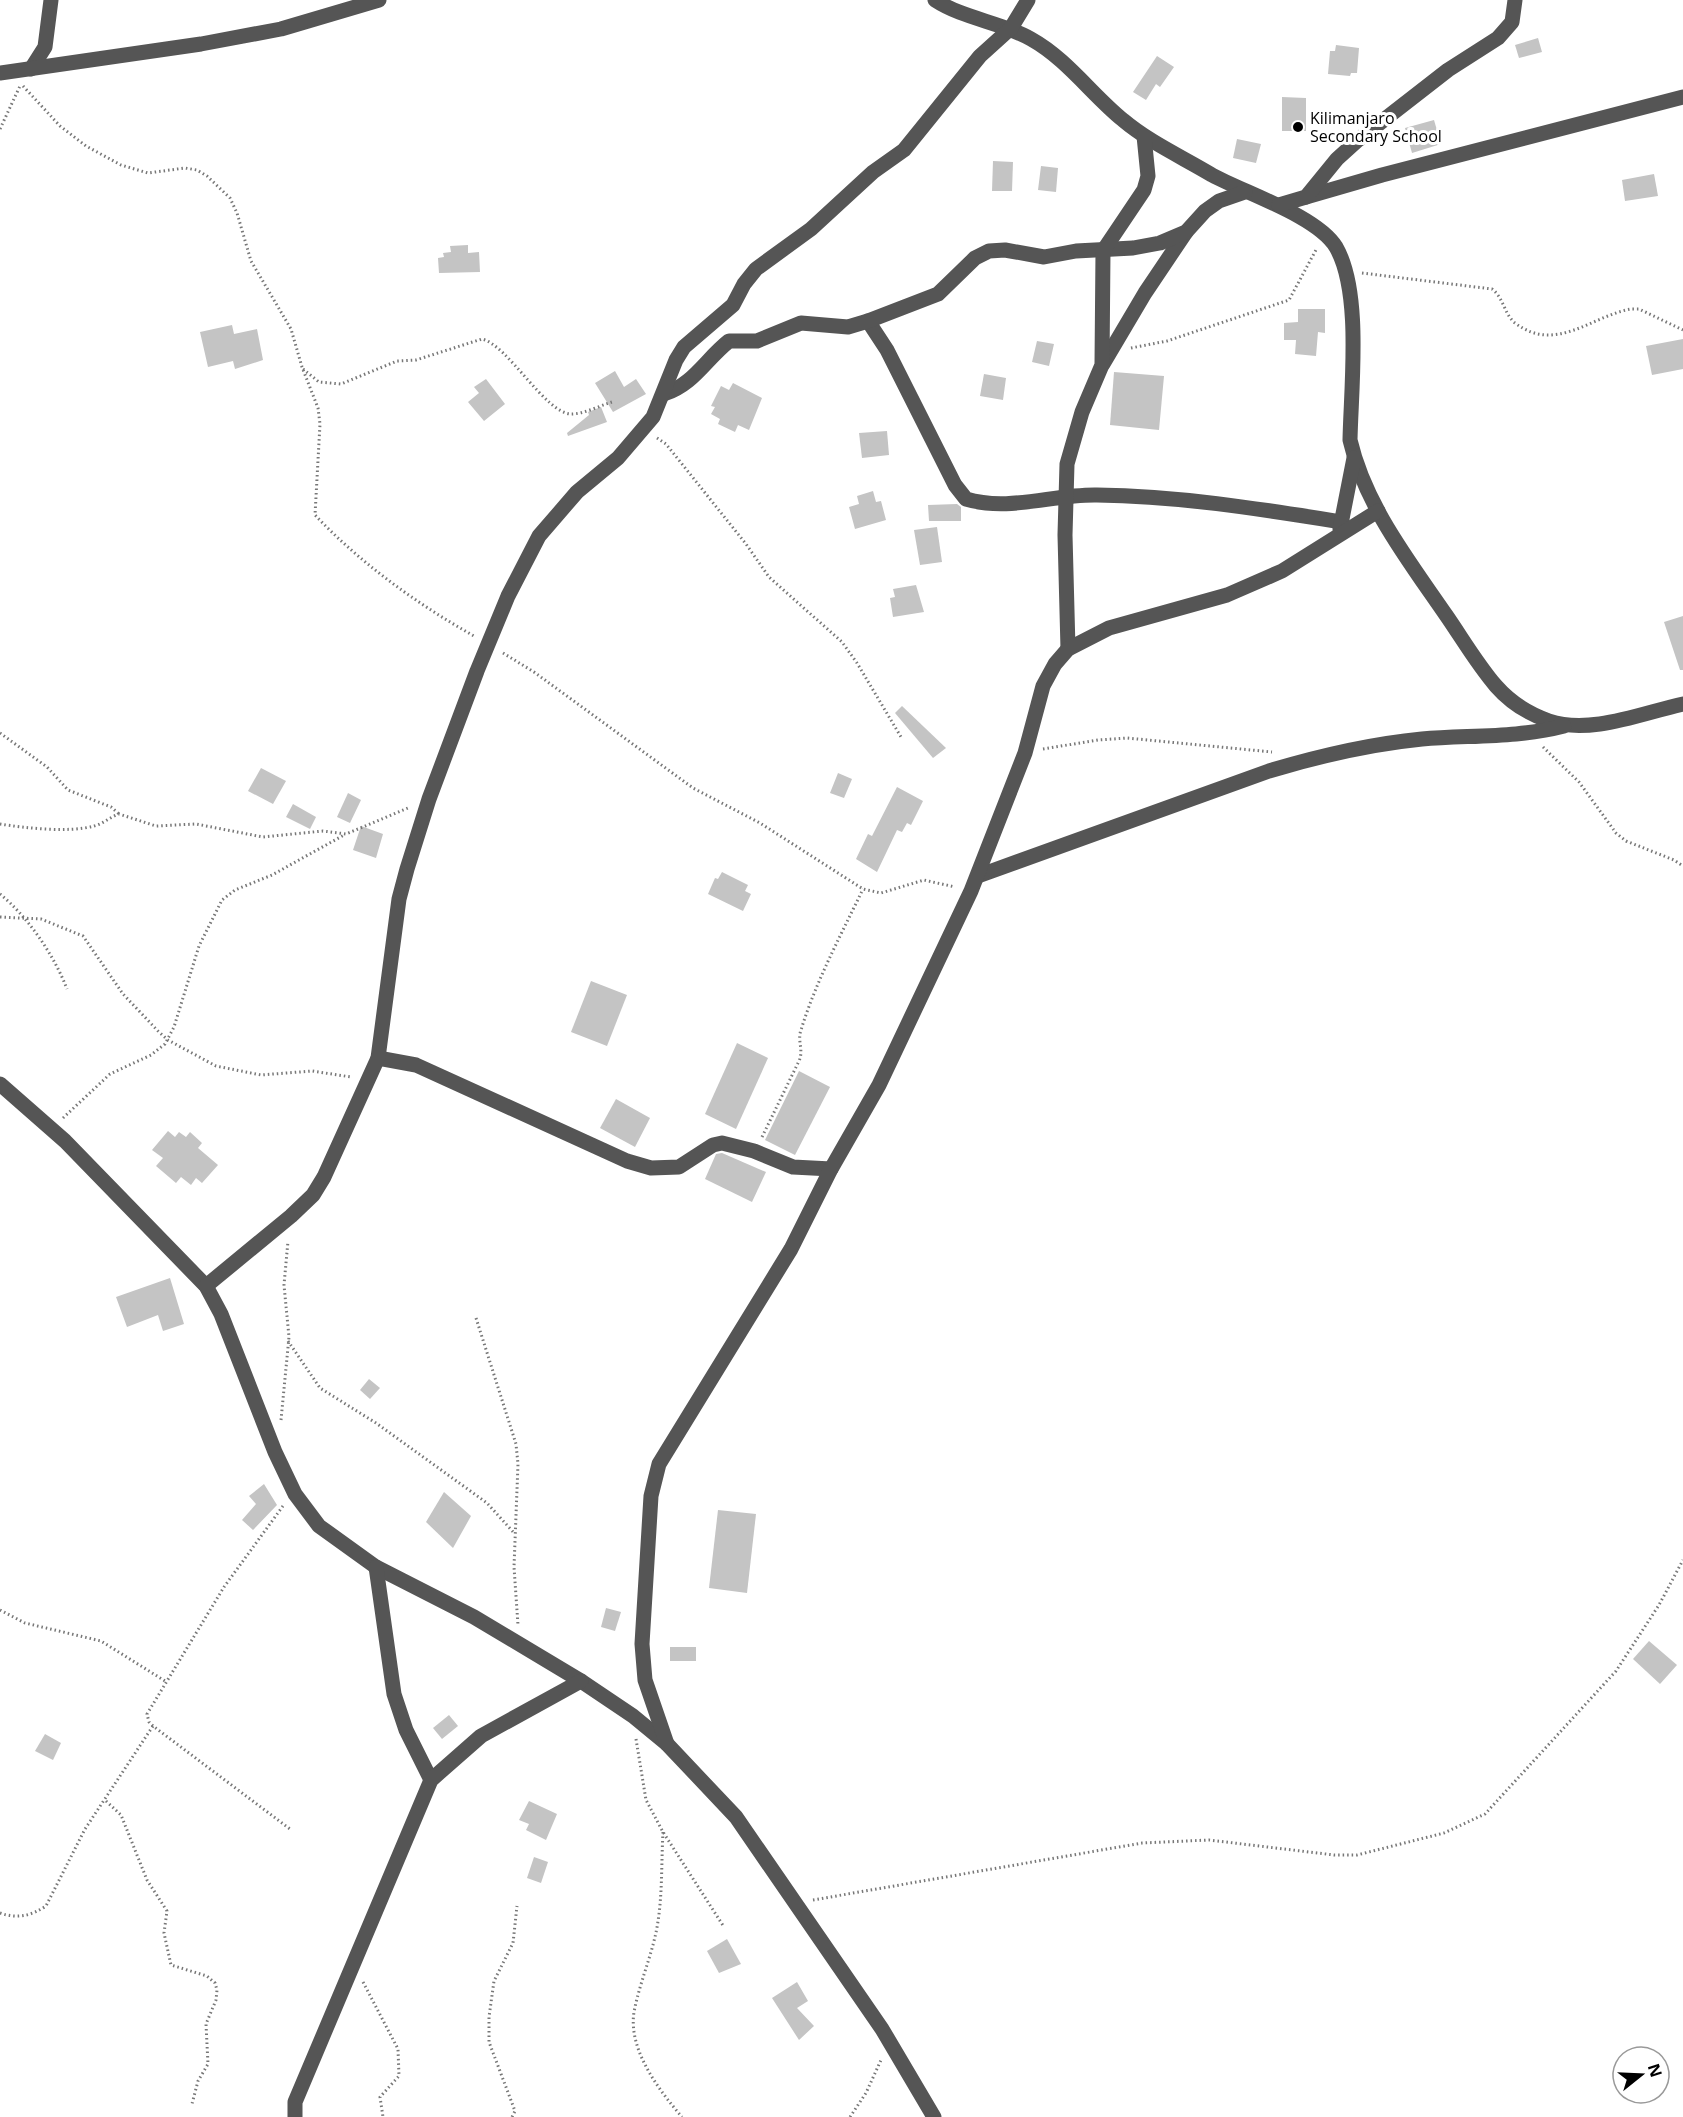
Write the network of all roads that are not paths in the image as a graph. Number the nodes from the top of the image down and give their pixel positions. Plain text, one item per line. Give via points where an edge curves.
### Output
1 (51, 0) edge
2 (379, 0) edge
3 (935, 0) edge
4 (1028, 0) edge
5 (1515, 0) edge
6 (1011, 28) junction
7 (31, 69) junction
8 (11, 76) edge
9 (1683, 97) edge
10 (1144, 136) junction
11 (1245, 192) junction
12 (1306, 197) junction
13 (1280, 205) junction
14 (1186, 232) junction
15 (1103, 251) junction
16 (868, 321) junction
17 (1102, 365) junction
18 (664, 394) junction
19 (1354, 458) junction
20 (1066, 496) junction
21 (1378, 511) junction
22 (1342, 522) junction
23 (1339, 537) junction
24 (1068, 649) junction
25 (1683, 704) edge
26 (1566, 725) junction
27 (978, 876) junction
28 (378, 1058) junction
29 (0, 1084) edge
30 (831, 1169) junction
31 (206, 1286) junction
32 (376, 1567) junction
33 (581, 1682) junction
34 (667, 1744) junction
35 (431, 1780) junction
36 (295, 2117) edge
37 (933, 2117) edge

1 - 7 street via 45,47
2 - 7 street via 281,29
3 - 6 street via 956,11
4 - 6 street
5 - 12 street via 1507,30 1358,140
6 - 10 street via 1050,52
6 - 18 street via 980,56 904,150 750,275 733,305 684,347
7 - 8 street
9 - 12 street
10 - 11 street
10 - 15 street via 1148,176 1144,190
11 - 13 street
11 - 14 street via 1219,201
12 - 13 street
13 - 19 street via 1324,234 1347,272 1352,297 1350,440
14 - 15 street via 1148,246
14 - 17 street
15 - 16 street via 1044,257 989,251 975,258 938,294
15 - 17 street
16 - 18 street via 848,327 801,323 757,341 729,341 692,380
16 - 20 street via 966,499 1008,505
17 - 20 street via 1072,442
18 - 28 street via 643,430 618,458 576,492 543,530 508,596 429,799 399,899
19 - 21 street
19 - 22 street
20 - 22 street via 1201,500
20 - 24 street
21 - 23 street
21 - 26 street via 1497,687 1530,714
22 - 23 street
23 - 24 street via 1244,588 1115,625
24 - 27 street via 1043,686 1025,753
25 - 26 street via 1601,723
26 - 27 street via 1528,734 1421,740 1316,757
27 - 30 street via 879,1085
28 - 30 street via 416,1065 627,1161 651,1168 679,1167 722,1143 793,1167
28 - 31 street via 313,1195
29 - 31 street via 53,1130
30 - 34 street via 791,1249 659,1464 654,1480 642,1644 645,1680
31 - 32 street via 291,1485 319,1526
32 - 33 street via 474,1617
32 - 35 street via 394,1694 406,1730
33 - 34 street
33 - 35 street via 481,1736
34 - 37 street via 736,1817 890,2042
35 - 36 street via 295,2102

